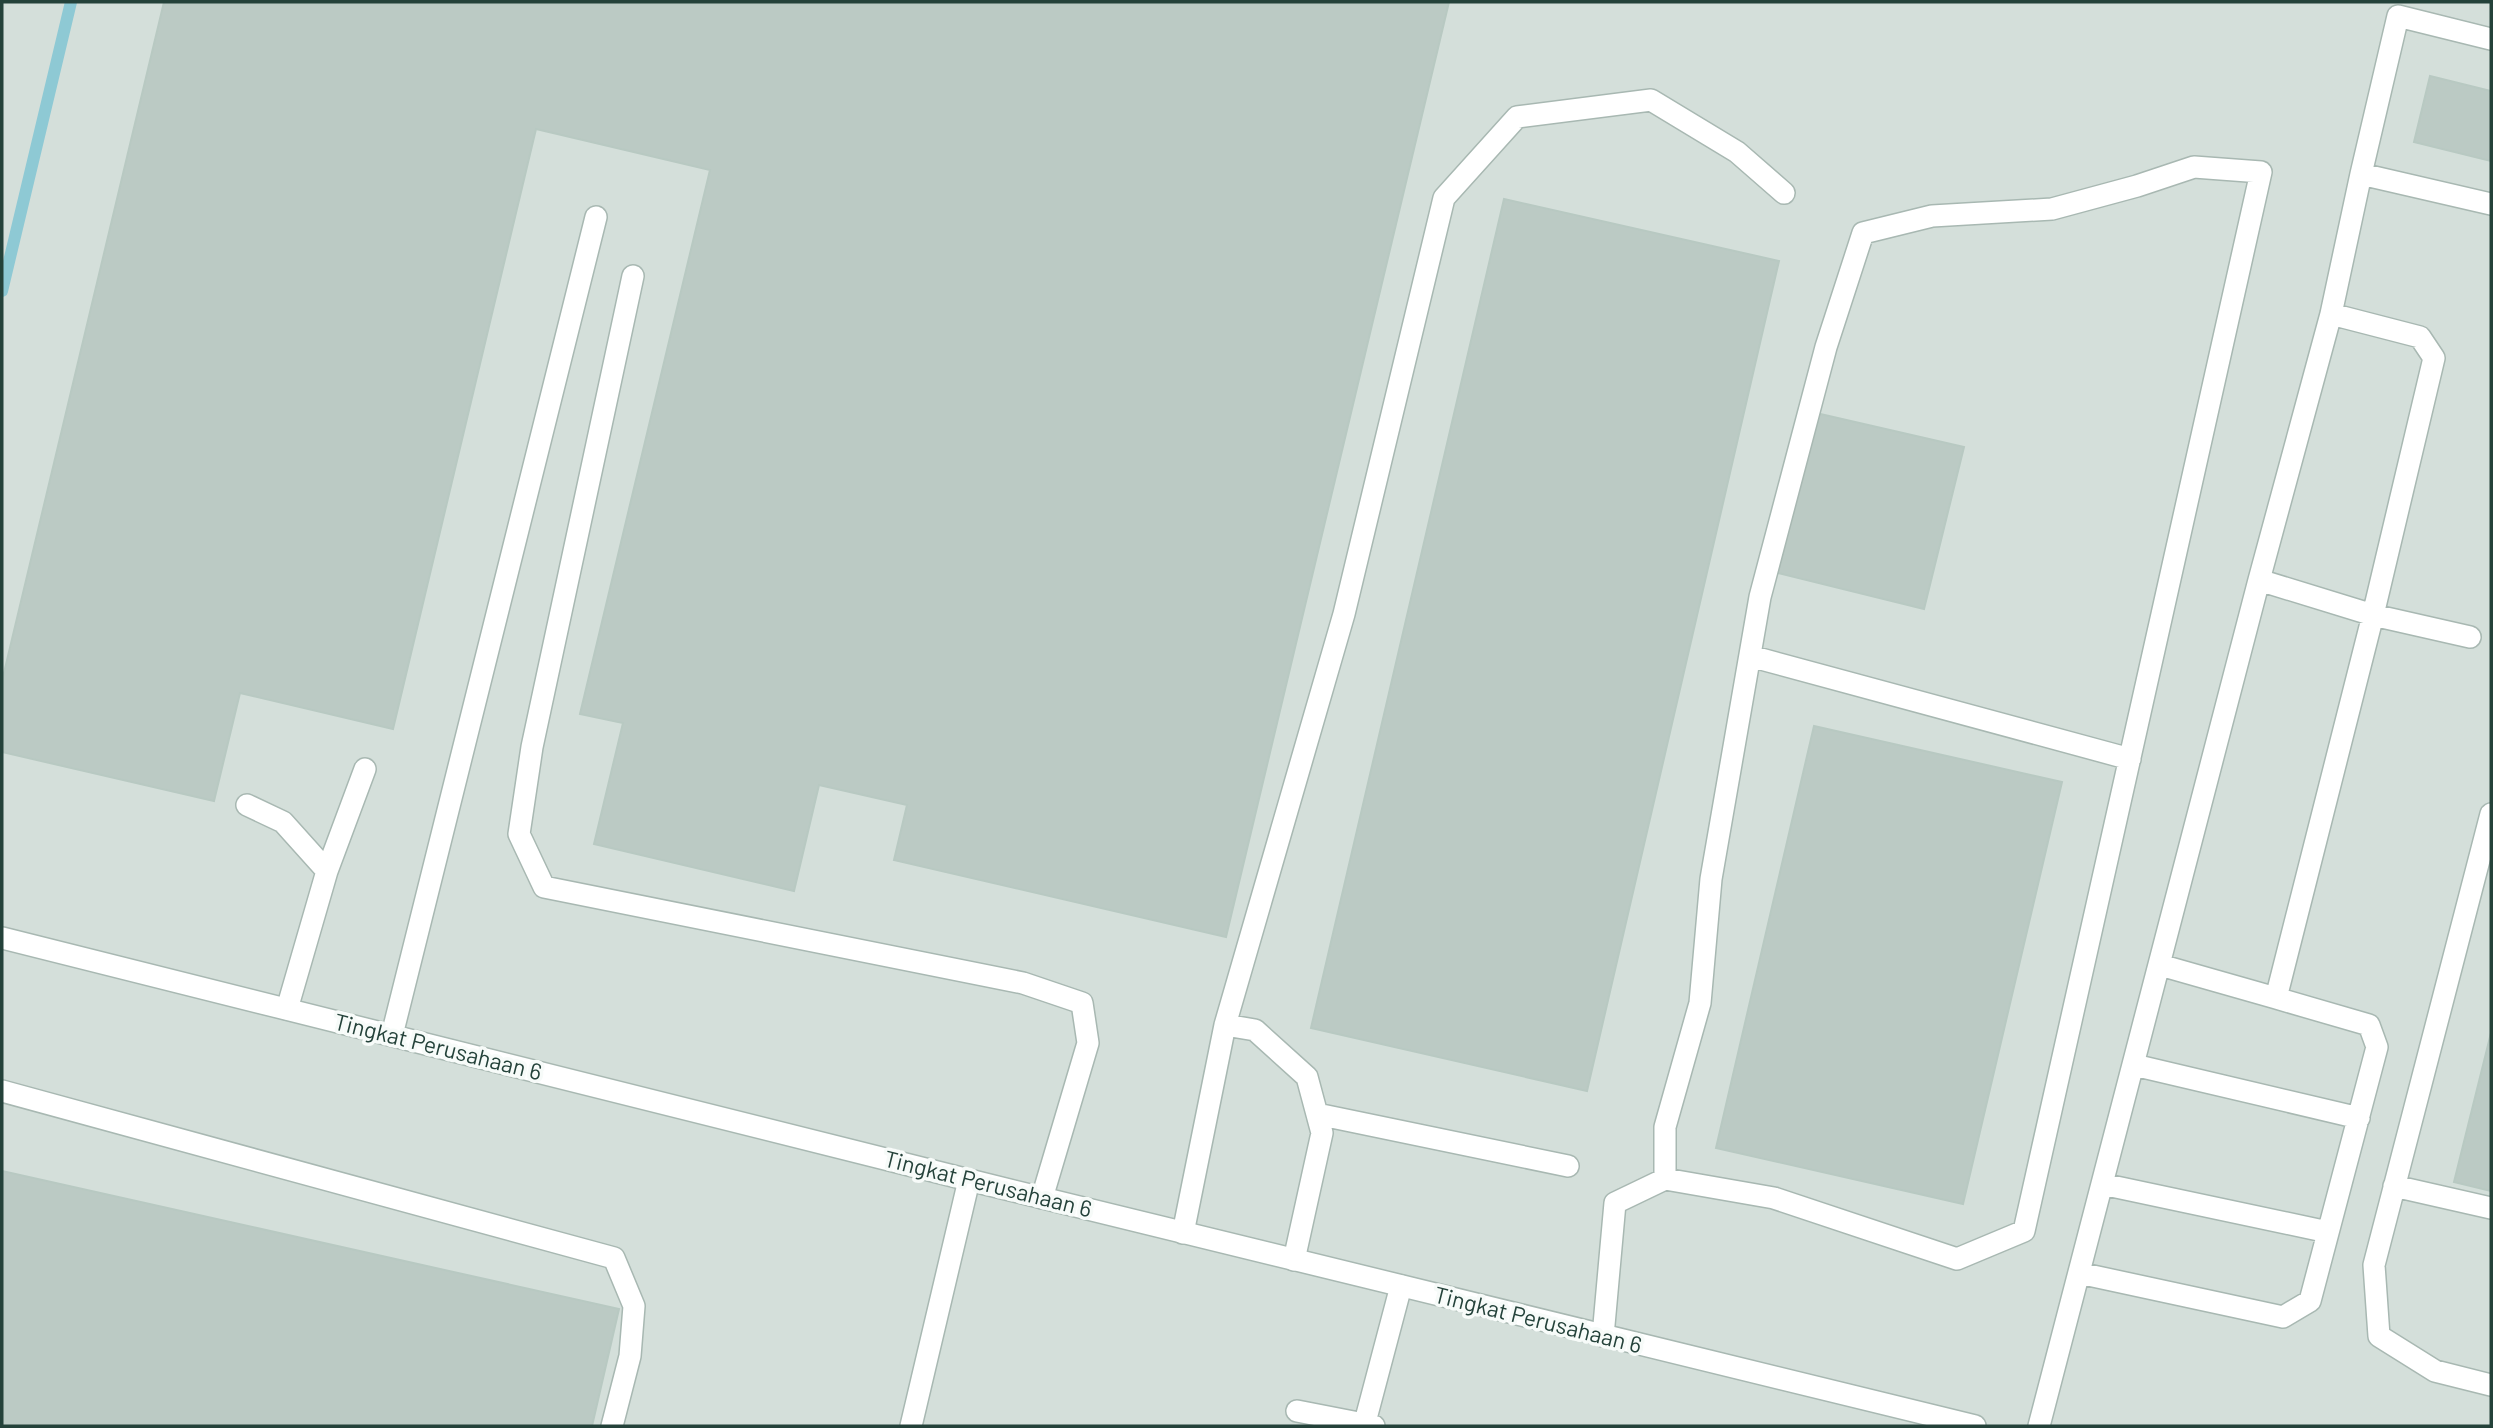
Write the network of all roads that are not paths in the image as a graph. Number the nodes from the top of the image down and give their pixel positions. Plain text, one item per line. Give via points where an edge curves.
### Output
1 (2400, 9) edge
2 (2491, 39) edge
3 (2361, 174) junction
4 (1784, 193) dead end
5 (2491, 204) edge
6 (596, 217) dead end
7 (633, 276) dead end
8 (2331, 314) junction
9 (2259, 580) junction
10 (2373, 615) junction
11 (2470, 637) dead end
12 (1750, 656) junction
13 (2130, 760) junction
14 (365, 769) dead end
15 (247, 805) dead end
16 (2491, 814) edge
17 (327, 871) junction
18 (2, 938) edge
19 (2160, 965) junction
20 (2276, 998) junction
21 (287, 1009) junction
22 (1225, 1025) junction
23 (392, 1035) junction
24 (2134, 1065) junction
25 (2, 1091) edge
26 (1317, 1114) junction
27 (2359, 1118) junction
28 (1568, 1166) dead end
29 (1665, 1179) junction
30 (969, 1180) junction
31 (2102, 1184) junction
32 (2394, 1186) junction
33 (1042, 1198) junction
34 (2491, 1208) edge
35 (2328, 1231) junction
36 (1183, 1233) junction
37 (1294, 1260) junction
38 (2078, 1273) junction
39 (1401, 1286) junction
40 (1603, 1336) junction
41 (2491, 1385) edge
42 (1297, 1411) dead end
43 (1368, 1425) edge
44 (612, 1426) edge
45 (911, 1426) edge
46 (1975, 1426) edge
47 (2039, 1426) edge

1 - 2 street
1 - 3 street
3 - 5 street
3 - 8 street
4 - 22 street via 1737,152 1651,100 1517,117 1444,198 1344,614
6 - 23 street
7 - 33 street via 532,747 519,834 544,887 1023,983 1082,1003 1088,1043
8 - 9 street
8 - 10 street via 2420,337 2434,358
9 - 10 street
9 - 19 street
10 - 11 street
10 - 20 street
12 - 13 street
12 - 13 street via 1760,597 1826,347 1863,233 1932,216 2052,209 2194,167 2262,172
12 - 29 street via 1711,879 1700,1003 1665,1127
13 - 29 street via 2024,1231 1957,1259 1774,1198
14 - 17 street
15 - 17 street via 284,822
16 - 32 street
17 - 21 street
18 - 21 street, Tingkat Perusahaan 6
19 - 20 street
19 - 24 street
20 - 27 street via 2369,1025 2377,1047
21 - 23 street, Tingkat Perusahaan 6
22 - 26 street via 1255,1030 1307,1077
22 - 36 street
23 - 30 street, Tingkat Perusahaan 6
24 - 27 street
24 - 31 street
25 - 44 street via 614,1258 634,1306 630,1356
26 - 28 street
26 - 37 street via 1322,1133
27 - 35 street
29 - 40 street via 1615,1203
30 - 33 street, Tingkat Perusahaan 6
30 - 45 street
31 - 35 street
31 - 38 street
32 - 34 street
32 - 41 street via 2374,1265 2379,1336 2435,1371
33 - 36 street, Tingkat Perusahaan 6
35 - 38 street via 2309,1301 2283,1317
36 - 37 street, Tingkat Perusahaan 6
37 - 39 street, Tingkat Perusahaan 6
38 - 47 street
39 - 40 street, Tingkat Perusahaan 6
39 - 43 street
40 - 46 street, Tingkat Perusahaan 6
42 - 43 street

